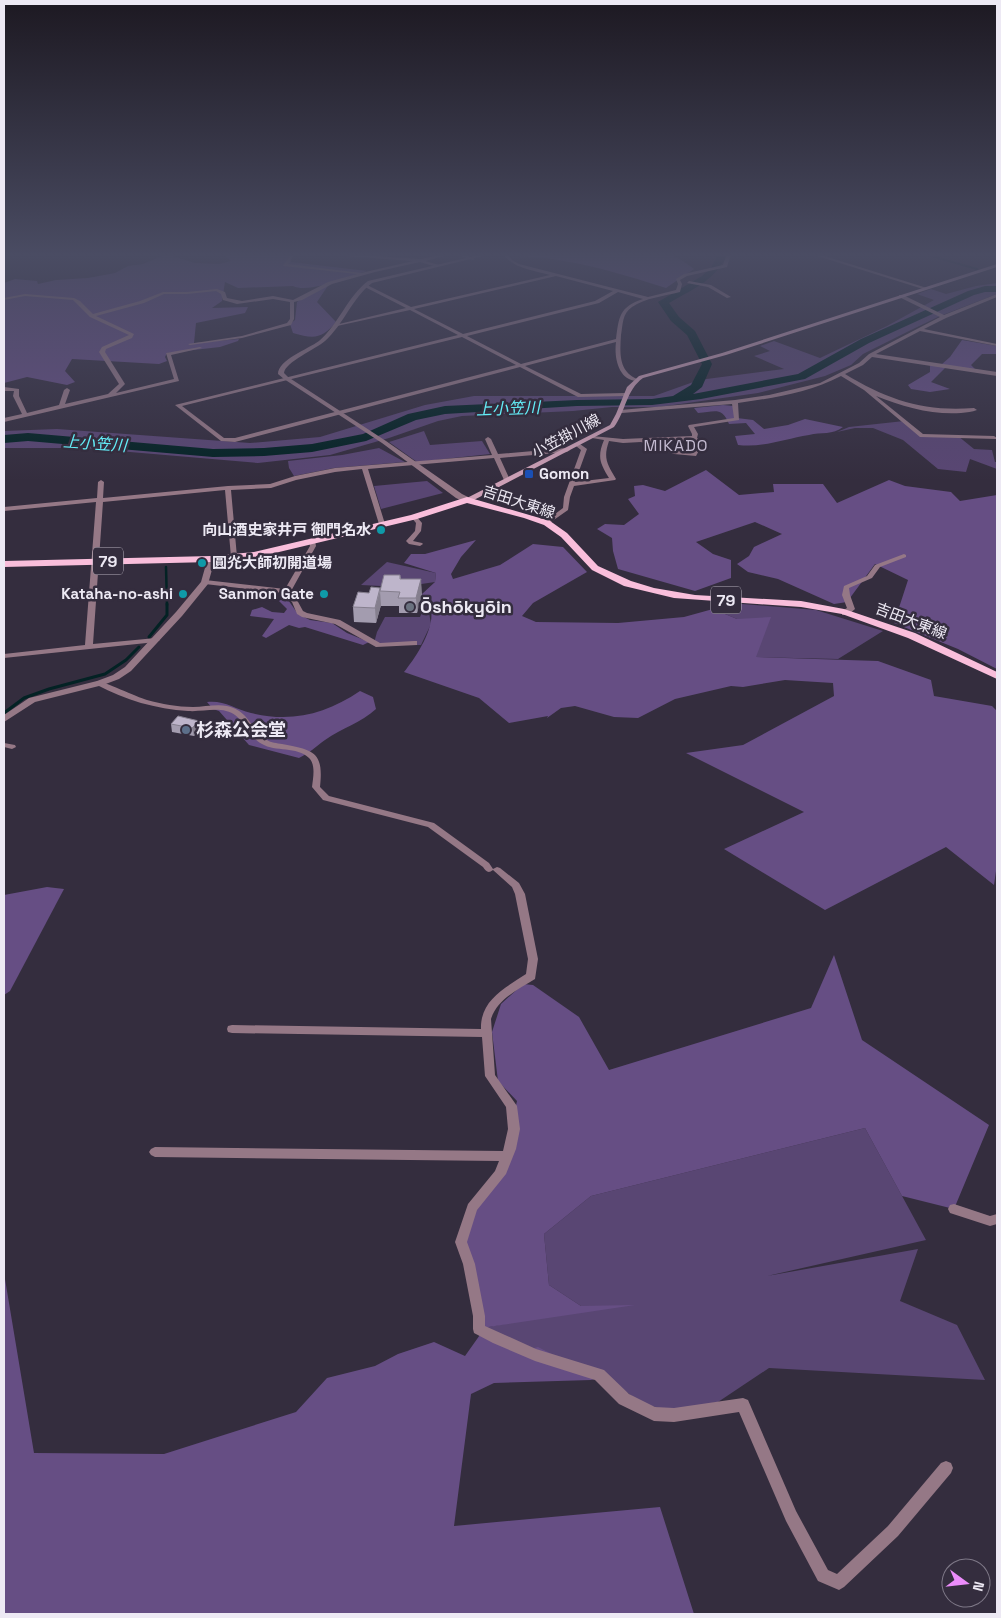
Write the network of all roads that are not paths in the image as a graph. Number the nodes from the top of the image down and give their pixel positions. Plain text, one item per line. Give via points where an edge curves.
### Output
1 (120, 330) edge
2 (269, 330) edge
3 (334, 330) edge
4 (451, 330) edge
5 (484, 330) edge
6 (620, 330) edge
7 (799, 330) edge
8 (921, 330) joint
9 (462, 335) junction
10 (618, 340) junction
11 (188, 344) dead end
12 (997, 345) edge
13 (200, 348) dead end
14 (871, 355) junction
15 (522, 365) junction
16 (842, 374) junction
17 (997, 374) edge
18 (286, 378) junction
19 (635, 380) junction
20 (4, 389) edge
21 (67, 390) dead end
22 (866, 390) junction
23 (110, 395) junction
24 (625, 396) junction
25 (734, 402) junction
26 (60, 407) junction
27 (622, 410) junction
28 (974, 410) dead end
29 (339, 413) junction
30 (25, 415) junction
31 (4, 420) edge
32 (594, 437) junction
33 (945, 437) junction
34 (694, 438) junction
35 (994, 438) dead end
36 (488, 439) dead end
37 (607, 439) junction
38 (640, 440) junction
39 (950, 443) dead end
40 (578, 445) junction
41 (567, 450) junction
42 (495, 455) junction
43 (414, 463) junction
44 (364, 467) junction
45 (507, 480) junction
46 (101, 482) dead end
47 (572, 484) junction
48 (228, 488) junction
49 (99, 500) junction
50 (467, 500) junction
51 (4, 509) edge
52 (414, 517) junction
53 (546, 523) junction
54 (382, 524) junction
55 (312, 542) junction
56 (420, 544) dead end
57 (904, 556) dead end
58 (234, 557) junction
59 (211, 559) junction
60 (96, 562) junction
61 (4, 564) edge
62 (205, 582) junction
63 (287, 591) junction
64 (845, 612) junction
65 (156, 640) junction
66 (414, 643) dead end
67 (90, 647) junction
68 (4, 656) edge
69 (997, 676) edge
70 (100, 683) junction
71 (4, 719) edge
72 (232, 1029) dead end
73 (486, 1033) junction
74 (155, 1152) dead end
75 (507, 1156) junction
76 (954, 1209) dead end
77 (997, 1218) edge
78 (946, 1468) dead end

1 - 23 street via 132,334 102,352 122,384
2 - 11 street via 242,337
3 - 18 street via 285,364 281,370
4 - 9 street
5 - 9 street
6 - 10 street
7 - 19 main road
8 - 12 street
8 - 14 street
9 - 15 street
9 - 18 street
10 - 15 street
10 - 19 street via 618,359 628,378
13 - 23 street via 168,354 177,380
14 - 16 street
14 - 17 street
15 - 24 street via 580,396
15 - 29 street
16 - 22 street
16 - 25 street via 822,384
18 - 29 street
18 - 29 street via 178,405 223,440 236,440
19 - 24 main road, 小笠掛川線
20 - 30 street via 17,390 16,396
21 - 26 street
22 - 28 street via 906,405
22 - 33 street via 922,436
23 - 26 street
24 - 27 main road, 小笠掛川線
25 - 27 street
25 - 34 street via 738,419 691,426
26 - 30 street
27 - 32 main road, 小笠掛川線 via 612,426
29 - 43 street
30 - 31 street
32 - 37 street
32 - 40 main road, 小笠掛川線
33 - 35 street
33 - 39 street
34 - 38 street
34 - 38 street via 700,443 694,454 676,453
36 - 42 street
37 - 38 street
37 - 47 street via 601,455 613,479
40 - 41 main road, 小笠掛川線
40 - 47 street via 584,448
41 - 42 street
41 - 45 main road, 小笠掛川線
42 - 43 street
42 - 45 street
43 - 44 street
43 - 50 street
44 - 48 street via 335,470 271,486
44 - 54 street
45 - 50 main road, 小笠掛川線
46 - 49 street
47 - 53 street via 566,508
48 - 49 street
48 - 58 street
49 - 51 street
49 - 60 street
50 - 52 main road, 吉田大東線 / 79
50 - 53 main road, 吉田大東線 / 79
52 - 54 main road, 吉田大東線 / 79
52 - 56 street via 418,531 409,540
53 - 64 main road, 吉田大東線 / 79 via 590,563 626,583 678,596 803,604
54 - 55 main road, 吉田大東線 / 79
55 - 58 main road, 吉田大東線 / 79
55 - 63 street via 313,546
57 - 64 street via 877,566 870,577 846,587 851,609
58 - 59 main road, 吉田大東線 / 79
59 - 60 main road, 吉田大東線 / 79
59 - 62 street
60 - 61 main road, 吉田大東線 / 79
60 - 67 street
62 - 63 street
62 - 65 street
63 - 66 street via 300,612 337,622 379,645
64 - 69 main road, 吉田大東線 / 79 via 941,648
65 - 67 street
65 - 70 street via 128,669
67 - 68 street
70 - 71 street via 32,700
70 - 73 street via 160,706 235,711 265,743 305,751 312,756 319,769 316,787 326,798 422,822 516,885 533,959 531,976 487,1013
72 - 73 street
73 - 75 street via 491,1079 511,1106 514,1129
74 - 75 street
75 - 78 street via 500,1174 472,1208 461,1242 469,1264 480,1329 535,1355 599,1375 624,1399 654,1414 674,1415 743,1405 791,1516 824,1576 839,1582 893,1532
76 - 77 street via 990,1221

